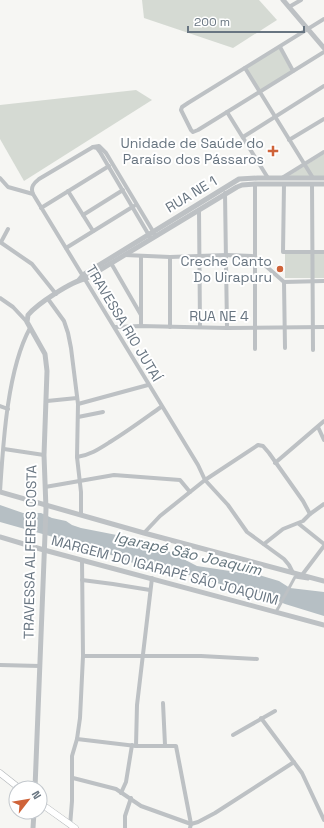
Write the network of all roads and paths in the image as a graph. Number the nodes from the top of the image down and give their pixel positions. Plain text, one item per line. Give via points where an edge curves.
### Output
1 (283, 0) edge
2 (301, 0) edge
3 (289, 7) junction
4 (324, 19) edge
5 (308, 29) junction
6 (280, 47) junction
7 (324, 48) edge
8 (324, 52) edge
9 (245, 68) junction
10 (293, 71) junction
11 (324, 86) edge
12 (260, 92) junction
13 (227, 112) junction
14 (275, 117) junction
15 (324, 119) edge
16 (243, 137) junction
17 (289, 140) junction
18 (93, 147) junction
19 (324, 152) edge
20 (112, 164) junction
21 (304, 164) junction
22 (108, 167) junction
23 (0, 178) edge
24 (259, 178) junction
25 (268, 178) junction
26 (281, 178) junction
27 (312, 178) junction
28 (324, 178) edge
29 (257, 184) junction
30 (284, 184) junction
31 (312, 184) junction
32 (324, 184) edge
33 (123, 188) junction
34 (68, 191) junction
35 (225, 193) junction
36 (33, 194) junction
37 (135, 206) junction
38 (42, 208) junction
39 (199, 210) junction
40 (83, 215) junction
41 (8, 229) dead end
42 (93, 231) junction
43 (152, 235) junction
44 (1, 242) edge
45 (66, 248) junction
46 (313, 252) junction
47 (324, 252) edge
48 (125, 255) junction
49 (227, 255) junction
50 (142, 256) junction
51 (198, 256) junction
52 (170, 257) junction
53 (256, 257) junction
54 (111, 263) junction
55 (82, 278) junction
56 (313, 281) junction
57 (324, 281) edge
58 (284, 282) junction
59 (56, 294) junction
60 (0, 298) edge
61 (48, 299) junction
62 (141, 315) junction
63 (28, 322) junction
64 (141, 326) junction
65 (115, 327) junction
66 (170, 327) junction
67 (200, 327) junction
68 (284, 327) junction
69 (312, 327) junction
70 (324, 327) edge
71 (30, 328) junction
72 (227, 328) junction
73 (256, 328) junction
74 (285, 348) dead end
75 (255, 349) dead end
76 (313, 350) dead end
77 (148, 385) junction
78 (77, 398) junction
79 (47, 402) junction
80 (78, 404) junction
81 (0, 406) edge
82 (161, 407) junction
83 (8, 409) junction
84 (103, 412) dead end
85 (78, 417) junction
86 (324, 421) edge
87 (318, 427) junction
88 (324, 440) edge
89 (4, 448) junction
90 (1, 453) edge
91 (44, 455) junction
92 (77, 458) junction
93 (276, 463) junction
94 (205, 480) junction
95 (80, 482) junction
96 (45, 487) junction
97 (0, 492) edge
98 (190, 492) junction
99 (324, 504) edge
100 (46, 507) junction
101 (81, 514) junction
102 (310, 514) junction
103 (299, 524) junction
104 (144, 533) junction
105 (0, 537) edge
106 (264, 544) junction
107 (324, 545) edge
108 (44, 548) junction
109 (82, 560) junction
110 (293, 573) junction
111 (302, 575) junction
112 (310, 577) junction
113 (152, 578) junction
114 (82, 580) junction
115 (324, 581) edge
116 (150, 590) junction
117 (276, 612) junction
118 (324, 625) edge
119 (83, 656) junction
120 (143, 656) junction
121 (257, 659) dead end
122 (0, 665) edge
123 (40, 666) junction
124 (162, 703) dead end
125 (275, 711) dead end
126 (261, 718) junction
127 (233, 735) dead end
128 (77, 739) junction
129 (164, 745) junction
130 (134, 746) junction
131 (294, 762) junction
132 (0, 773) edge
133 (73, 778) junction
134 (9, 780) edge
135 (35, 780) edge
136 (121, 793) junction
137 (131, 798) junction
138 (48, 809) edge
139 (324, 820) edge
140 (191, 826) edge
141 (72, 827) edge
142 (125, 828) edge

1 - 3 street
2 - 3 street
3 - 5 street
4 - 5 street
5 - 6 street
5 - 7 street
6 - 9 street
6 - 10 street
8 - 10 street
9 - 12 street
9 - 13 street via 181,110 192,131
10 - 12 street
11 - 14 street
12 - 13 street
12 - 14 street
13 - 16 street
14 - 16 street
14 - 17 street
15 - 17 street
16 - 25 street
17 - 21 street
18 - 20 street via 101,147
18 - 22 street via 98,149
18 - 36 street via 39,179 32,186
19 - 21 street
20 - 22 street
20 - 33 street
21 - 26 street
21 - 27 street
22 - 33 street
22 - 34 street
23 - 36 street via 8,187
24 - 25 street, RUA NE 1
24 - 29 street
24 - 43 street, RUA NE 1 via 239,179
25 - 26 street, RUA NE 1
26 - 27 street, RUA NE 1
27 - 28 street, RUA NE 1
29 - 30 street, RUA NE 1
29 - 35 street, RUA NE 1 via 242,185
29 - 53 street
30 - 31 street, RUA NE 1
30 - 46 street via 283,251
31 - 32 street, RUA NE 1
31 - 46 street
33 - 37 street
33 - 40 street
34 - 38 street
34 - 40 street
35 - 39 street, RUA NE 1
35 - 49 street
36 - 38 street, TRAVESSA RIO JUTAÍ
37 - 42 street
37 - 43 street
38 - 45 street, TRAVESSA RIO JUTAÍ
39 - 43 street, RUA NE 1
39 - 51 street
40 - 42 street
41 - 44 street
42 - 45 street
43 - 48 street, RUA NE 1
43 - 55 street, RUA NE 1
44 - 59 street via 32,264
45 - 55 street, TRAVESSA RIO JUTAÍ
46 - 47 street
46 - 56 street
48 - 50 street
48 - 54 street, RUA NE 1
49 - 51 street
49 - 53 street
49 - 72 street
50 - 52 street
50 - 62 street
51 - 52 street
51 - 67 street
52 - 66 street
53 - 58 street
53 - 73 street
54 - 55 street, RUA NE 1
54 - 62 street
55 - 59 street
55 - 65 street, TRAVESSA RIO JUTAÍ
56 - 57 street
56 - 58 street
56 - 69 street
58 - 68 street
59 - 61 street
60 - 63 street
61 - 63 street via 28,315
61 - 78 street via 68,333
62 - 64 street
63 - 71 street, TRAVESSA ALFERES COSTA
64 - 65 street, RUA NE 4
64 - 66 street, RUA NE 4
65 - 77 street, TRAVESSA RIO JUTAÍ
66 - 67 street, RUA NE 4
67 - 72 street, RUA NE 4
68 - 69 street, RUA NE 4
68 - 73 street, RUA NE 4
68 - 74 street
69 - 70 street, RUA NE 4
69 - 76 street
71 - 79 street, TRAVESSA ALFERES COSTA via 46,354
71 - 83 street via 17,364
72 - 73 street, RUA NE 4
73 - 75 street
77 - 80 street
77 - 82 street, TRAVESSA RIO JUTAÍ
78 - 79 street
78 - 80 street
79 - 91 street, TRAVESSA ALFERES COSTA
80 - 85 street
81 - 83 street
82 - 92 street via 96,451
82 - 94 street, TRAVESSA RIO JUTAÍ
83 - 89 street
84 - 85 street
85 - 92 street
86 - 87 street
87 - 88 street
87 - 93 street
89 - 90 street
89 - 91 street
90 - 97 street
91 - 96 street, TRAVESSA ALFERES COSTA
92 - 95 street
93 - 94 street via 263,446 255,446
93 - 102 street
94 - 98 street
94 - 106 street, TRAVESSA RIO JUTAÍ via 228,505 247,532
95 - 96 street
95 - 98 street via 114,475 178,479
95 - 101 street
96 - 100 street, TRAVESSA ALFERES COSTA
97 - 100 street
98 - 104 street via 160,516
99 - 102 street
100 - 101 street
100 - 108 street, TRAVESSA ALFERES COSTA
101 - 104 street
102 - 103 street
103 - 106 street via 283,529
103 - 107 street
104 - 110 street
105 - 108 street, MARGEM DO IGARAPÉ SÃO JOAQUIM
106 - 110 street, TRAVESSA RIO JUTAÍ via 287,562
107 - 111 street
108 - 109 street, MARGEM DO IGARAPÉ SÃO JOAQUIM
108 - 123 street, TRAVESSA ALFERES COSTA
109 - 113 street, MARGEM DO IGARAPÉ SÃO JOAQUIM
109 - 114 street
110 - 111 street
111 - 112 street
112 - 115 street
112 - 117 street via 295,577
113 - 116 street
113 - 117 street, MARGEM DO IGARAPÉ SÃO JOAQUIM
114 - 116 street
114 - 119 street
116 - 120 street
117 - 118 street, MARGEM DO IGARAPÉ SÃO JOAQUIM
119 - 120 street
119 - 128 street
120 - 121 street
120 - 130 street
122 - 123 street
123 - 135 street, TRAVESSA ALFERES COSTA
124 - 129 street
125 - 126 street
126 - 127 street
126 - 131 street
128 - 130 street
128 - 133 street via 72,756
129 - 130 street
129 - 140 street via 176,746
130 - 136 street
131 - 139 street
131 - 140 street via 216,813
132 - 134 main road
133 - 136 street via 116,789
133 - 141 street
136 - 137 street
137 - 140 street via 141,806
137 - 142 street via 125,816
138 - 141 main road

